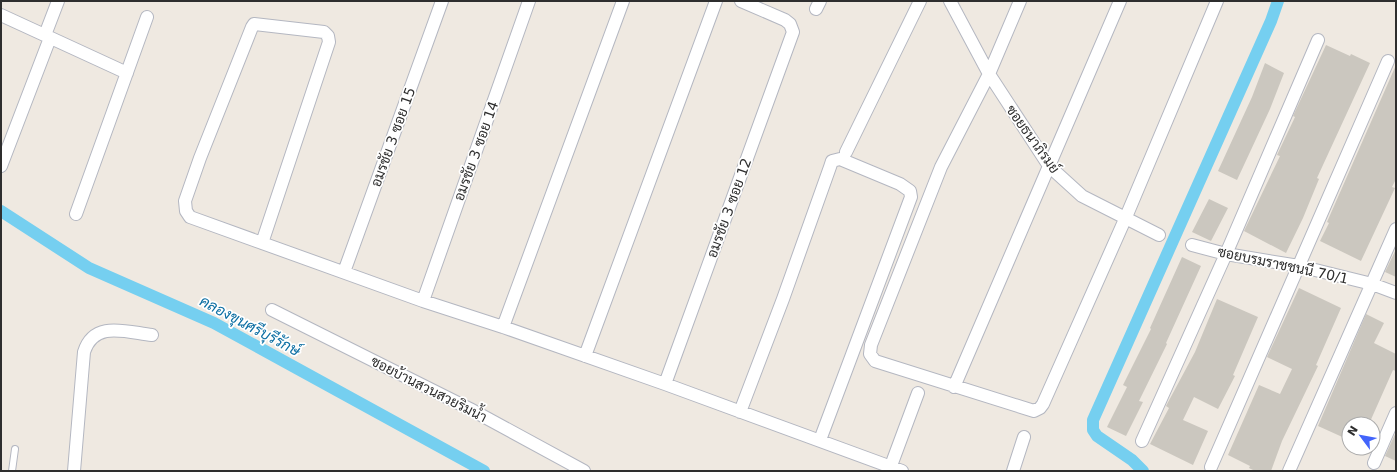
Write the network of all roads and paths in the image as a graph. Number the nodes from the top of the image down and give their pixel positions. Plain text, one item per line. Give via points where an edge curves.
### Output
1 (58, 1) edge
2 (442, 1) edge
3 (529, 1) edge
4 (623, 1) edge
5 (716, 1) edge
6 (741, 1) edge
7 (920, 1) edge
8 (950, 1) edge
9 (1020, 1) edge
10 (1120, 1) edge
11 (1217, 1) edge
12 (1, 15) edge
13 (147, 17) dead end
14 (47, 36) junction
15 (1318, 40) dead end
16 (1388, 61) dead end
17 (127, 73) junction
18 (988, 74) junction
19 (846, 152) dead end
20 (1, 166) edge
21 (1049, 166) junction
22 (76, 214) dead end
23 (1126, 217) junction
24 (1396, 229) edge
25 (1159, 236) dead end
26 (262, 243) junction
27 (1192, 245) dead end
28 (1226, 254) junction
29 (1299, 266) junction
30 (344, 272) junction
31 (1372, 284) junction
32 (1396, 293) edge
33 (423, 301) junction
34 (272, 310) dead end
35 (503, 327) junction
36 (152, 335) dead end
37 (585, 356) junction
38 (665, 384) junction
39 (954, 387) junction
40 (918, 392) dead end
41 (740, 412) junction
42 (1396, 413) edge
43 (1024, 437) dead end
44 (820, 440) junction
45 (1142, 441) dead end
46 (15, 449) dead end
47 (1374, 463) dead end
48 (1211, 467) dead end
49 (890, 469) edge
50 (12, 471) edge
51 (74, 471) edge
52 (584, 471) edge
53 (902, 471) edge
54 (1013, 471) edge
55 (1289, 471) edge

1 - 14 street
2 - 30 street, อมรชัย 3 ซอย 15
3 - 33 street, อมรชัย 3 ซอย 14
4 - 35 street
5 - 37 street
6 - 38 street, อมรชัย 3 ซอย 12 via 785,20 793,32
7 - 19 street
8 - 18 street, ซอยธนาภิรมย์
9 - 18 street
10 - 21 street
11 - 23 street
12 - 14 street
13 - 17 street
14 - 17 street
14 - 20 street
15 - 28 street
16 - 29 street
17 - 22 street
18 - 21 street, ซอยธนาภิรมย์
18 - 39 street via 941,167 870,350 871,358 875,361
21 - 23 street, ซอยธนาภิรมย์ via 1082,196
21 - 39 street
23 - 25 street, ซอยธนาภิรมย์
23 - 39 street via 1040,408 1034,411
24 - 31 street
26 - 26 street via 190,217 186,211 185,201 254,24 324,32 330,42
26 - 30 street
27 - 28 street, ซอยบรมราชชนนี 70/1
28 - 29 street, ซอยบรมราชชนนี 70/1
28 - 45 street
29 - 31 street, ซอยบรมราชชนนี 70/1
29 - 48 street
30 - 33 street
31 - 32 street, ซอยบรมราชชนนี 70/1
31 - 55 street
33 - 35 street
34 - 52 street, ซอยบ้านสวนสวยริมน้ำ via 470,409
35 - 37 street
36 - 51 street via 109,330 99,332 87,341
37 - 38 street
38 - 41 street
40 - 49 street
41 - 44 street
41 - 44 street via 832,161 840,159 900,184 910,191 911,197
42 - 47 street
43 - 54 street
44 - 49 street
46 - 50 lane
49 - 53 street

